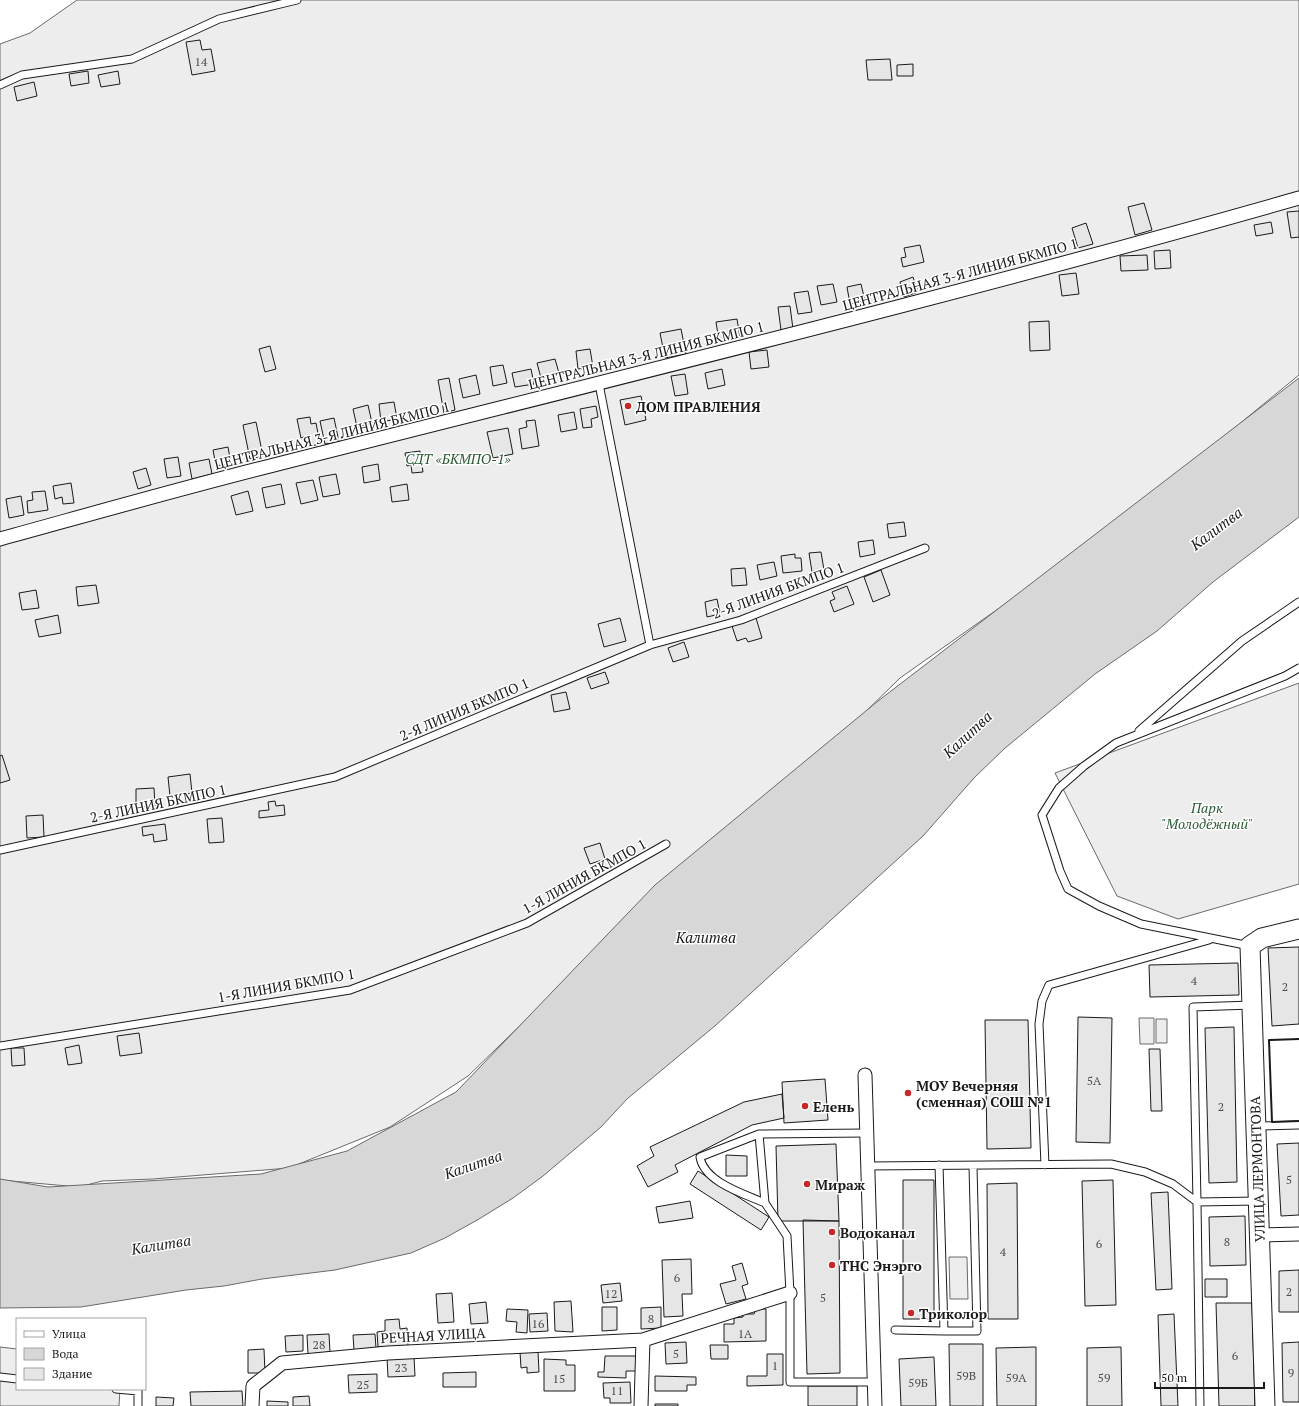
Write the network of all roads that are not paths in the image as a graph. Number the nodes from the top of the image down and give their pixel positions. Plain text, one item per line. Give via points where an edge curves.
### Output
1 (297, 0) edge
2 (0, 85) edge
3 (1299, 198) edge
4 (599, 384) junction
5 (0, 539) edge
6 (925, 548) dead end
7 (1299, 602) edge
8 (650, 645) junction
9 (1299, 668) edge
10 (1135, 735) junction
11 (666, 844) dead end
12 (0, 850) edge
13 (1299, 928) edge
14 (1211, 939) junction
15 (1256, 942) junction
16 (1253, 1006) junction
17 (0, 1046) edge
18 (865, 1075) dead end
19 (1299, 1125) edge
20 (1256, 1126) junction
21 (866, 1133) junction
22 (759, 1134) junction
23 (1045, 1165) junction
24 (868, 1166) junction
25 (939, 1166) junction
26 (973, 1166) junction
27 (1258, 1201) junction
28 (1197, 1202) junction
29 (765, 1204) junction
30 (1299, 1234) edge
31 (1259, 1235) junction
32 (790, 1293) junction
33 (895, 1330) dead end
34 (944, 1331) junction
35 (642, 1340) junction
36 (0, 1377) edge
37 (16, 1379) edge
38 (874, 1382) junction
39 (127, 1390) edge
40 (138, 1406) edge
41 (252, 1406) edge
42 (641, 1406) edge
43 (875, 1406) edge
44 (1200, 1406) edge
45 (1265, 1406) edge

1 - 2 lane via 219,20 132,59 22,75
3 - 4 street, ЦЕНТРАЛЬНАЯ 3-Я ЛИНИЯ БКМПО 1 via 1125,248
4 - 5 street, ЦЕНТРАЛЬНАЯ 3-Я ЛИНИЯ БКМПО 1 via 271,466
4 - 8 lane
6 - 8 lane, 2-Я ЛИНИЯ БКМПО 1 via 741,620
7 - 10 lane via 1242,640
8 - 12 lane, 2-Я ЛИНИЯ БКМПО 1 via 335,778
9 - 10 lane via 1285,676
10 - 14 lane via 1116,743 1084,766 1059,788 1042,816 1060,871 1068,889 1100,906 1141,924
11 - 17 lane, 1-Я ЛИНИЯ БКМПО 1 via 527,923 350,990
13 - 15 street
14 - 15 lane
14 - 23 lane via 1049,985 1042,1001 1039,1024
15 - 16 street, УЛИЦА ЛЕРМОНТОВА
16 - 20 street, УЛИЦА ЛЕРМОНТОВА
16 - 28 lane via 1193,1007
18 - 21 street
19 - 20 lane
20 - 27 street, УЛИЦА ЛЕРМОНТОВА
21 - 22 lane
21 - 24 street
22 - 29 lane
22 - 29 lane via 700,1157 701,1163 712,1178
23 - 26 lane
23 - 28 lane via 1111,1164 1138,1170 1173,1184
24 - 25 lane
24 - 38 street
25 - 26 lane
25 - 34 lane
26 - 34 lane via 977,1330
27 - 28 lane
27 - 31 street, УЛИЦА ЛЕРМОНТОВА
28 - 44 lane
29 - 32 lane via 787,1236
30 - 31 street
31 - 45 street, УЛИЦА ЛЕРМОНТОВА
32 - 35 street, РЕЧНАЯ УЛИЦА
32 - 38 lane via 790,1382
33 - 34 lane
35 - 41 street, РЕЧНАЯ УЛИЦА via 388,1353 282,1363 253,1386
35 - 42 street
36 - 37 lane
38 - 43 street
39 - 40 lane via 138,1391

